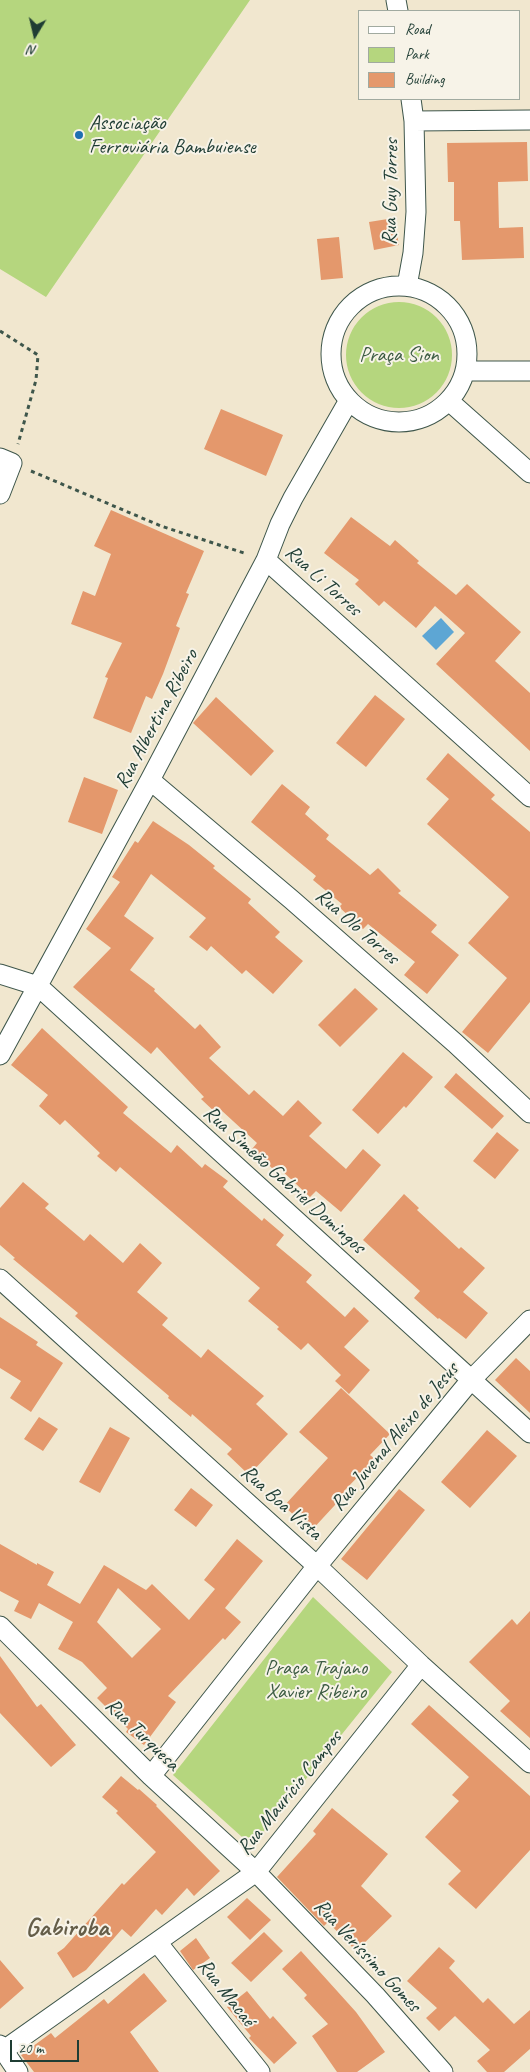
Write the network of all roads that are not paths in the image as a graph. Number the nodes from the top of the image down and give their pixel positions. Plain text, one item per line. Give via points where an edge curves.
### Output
1 (410, 100) edge
2 (530, 120) edge
3 (414, 121) junction
4 (407, 286) junction
5 (465, 371) junction
6 (530, 371) edge
7 (348, 402) junction
8 (449, 402) junction
9 (6, 461) edge
10 (530, 473) edge
11 (0, 494) edge
12 (266, 560) junction
13 (150, 780) junction
14 (530, 797) edge
15 (0, 974) edge
16 (38, 986) junction
17 (0, 1055) edge
18 (530, 1113) edge
19 (0, 1279) edge
20 (530, 1320) edge
21 (470, 1381) junction
22 (530, 1433) edge
23 (317, 1566) junction
24 (0, 1626) edge
25 (421, 1665) junction
26 (530, 1763) edge
27 (151, 1776) junction
28 (256, 1872) junction
29 (157, 1942) junction
30 (2, 2048) edge
31 (16, 2071) edge
32 (260, 2072) edge
33 (443, 2072) edge

1 - 3 street, Rua Guy Torres
2 - 3 street
3 - 4 street, Rua Guy Torres via 416,212
4 - 5 street via 425,290 444,302 458,319 467,340
4 - 7 street via 381,288 360,297 344,313 333,334 330,356 334,379
5 - 6 street
5 - 8 street via 462,383
7 - 8 street via 364,414 386,422 409,422 432,415
7 - 12 street, Rua Albertina Ribeiro via 293,498
8 - 10 street
9 - 11 street
12 - 13 street, Rua Albertina Ribeiro
12 - 14 street, Rua Li Torres
13 - 16 street, Rua Albertina Ribeiro
13 - 18 street, Rua Olo Torres via 300,907
15 - 16 street, Rua Simeão Gabriel Domingos
16 - 17 street, Rua Albertina Ribeiro
16 - 21 street, Rua Simeão Gabriel Domingos
19 - 23 street, Rua Boa Vista
20 - 21 street, Rua Juvenal Aleixo de Jesus
21 - 22 street, Rua Simeão Gabriel Domingos
21 - 23 street, Rua Juvenal Aleixo de Jesus
23 - 25 street, Rua Boa Vista
23 - 27 street, Rua Juvenal Aleixo de Jesus
24 - 27 street, Rua Turquesa
25 - 26 street, Rua Boa Vista
25 - 28 street, Rua Maurício Campos
27 - 28 street, Rua Turquesa
28 - 29 street, Rua Maurício Campos
28 - 33 street, Rua Veríssimo Gomes via 375,1995
29 - 30 street, Rua Maurício Campos
29 - 32 street, Rua Macaé
30 - 31 street

